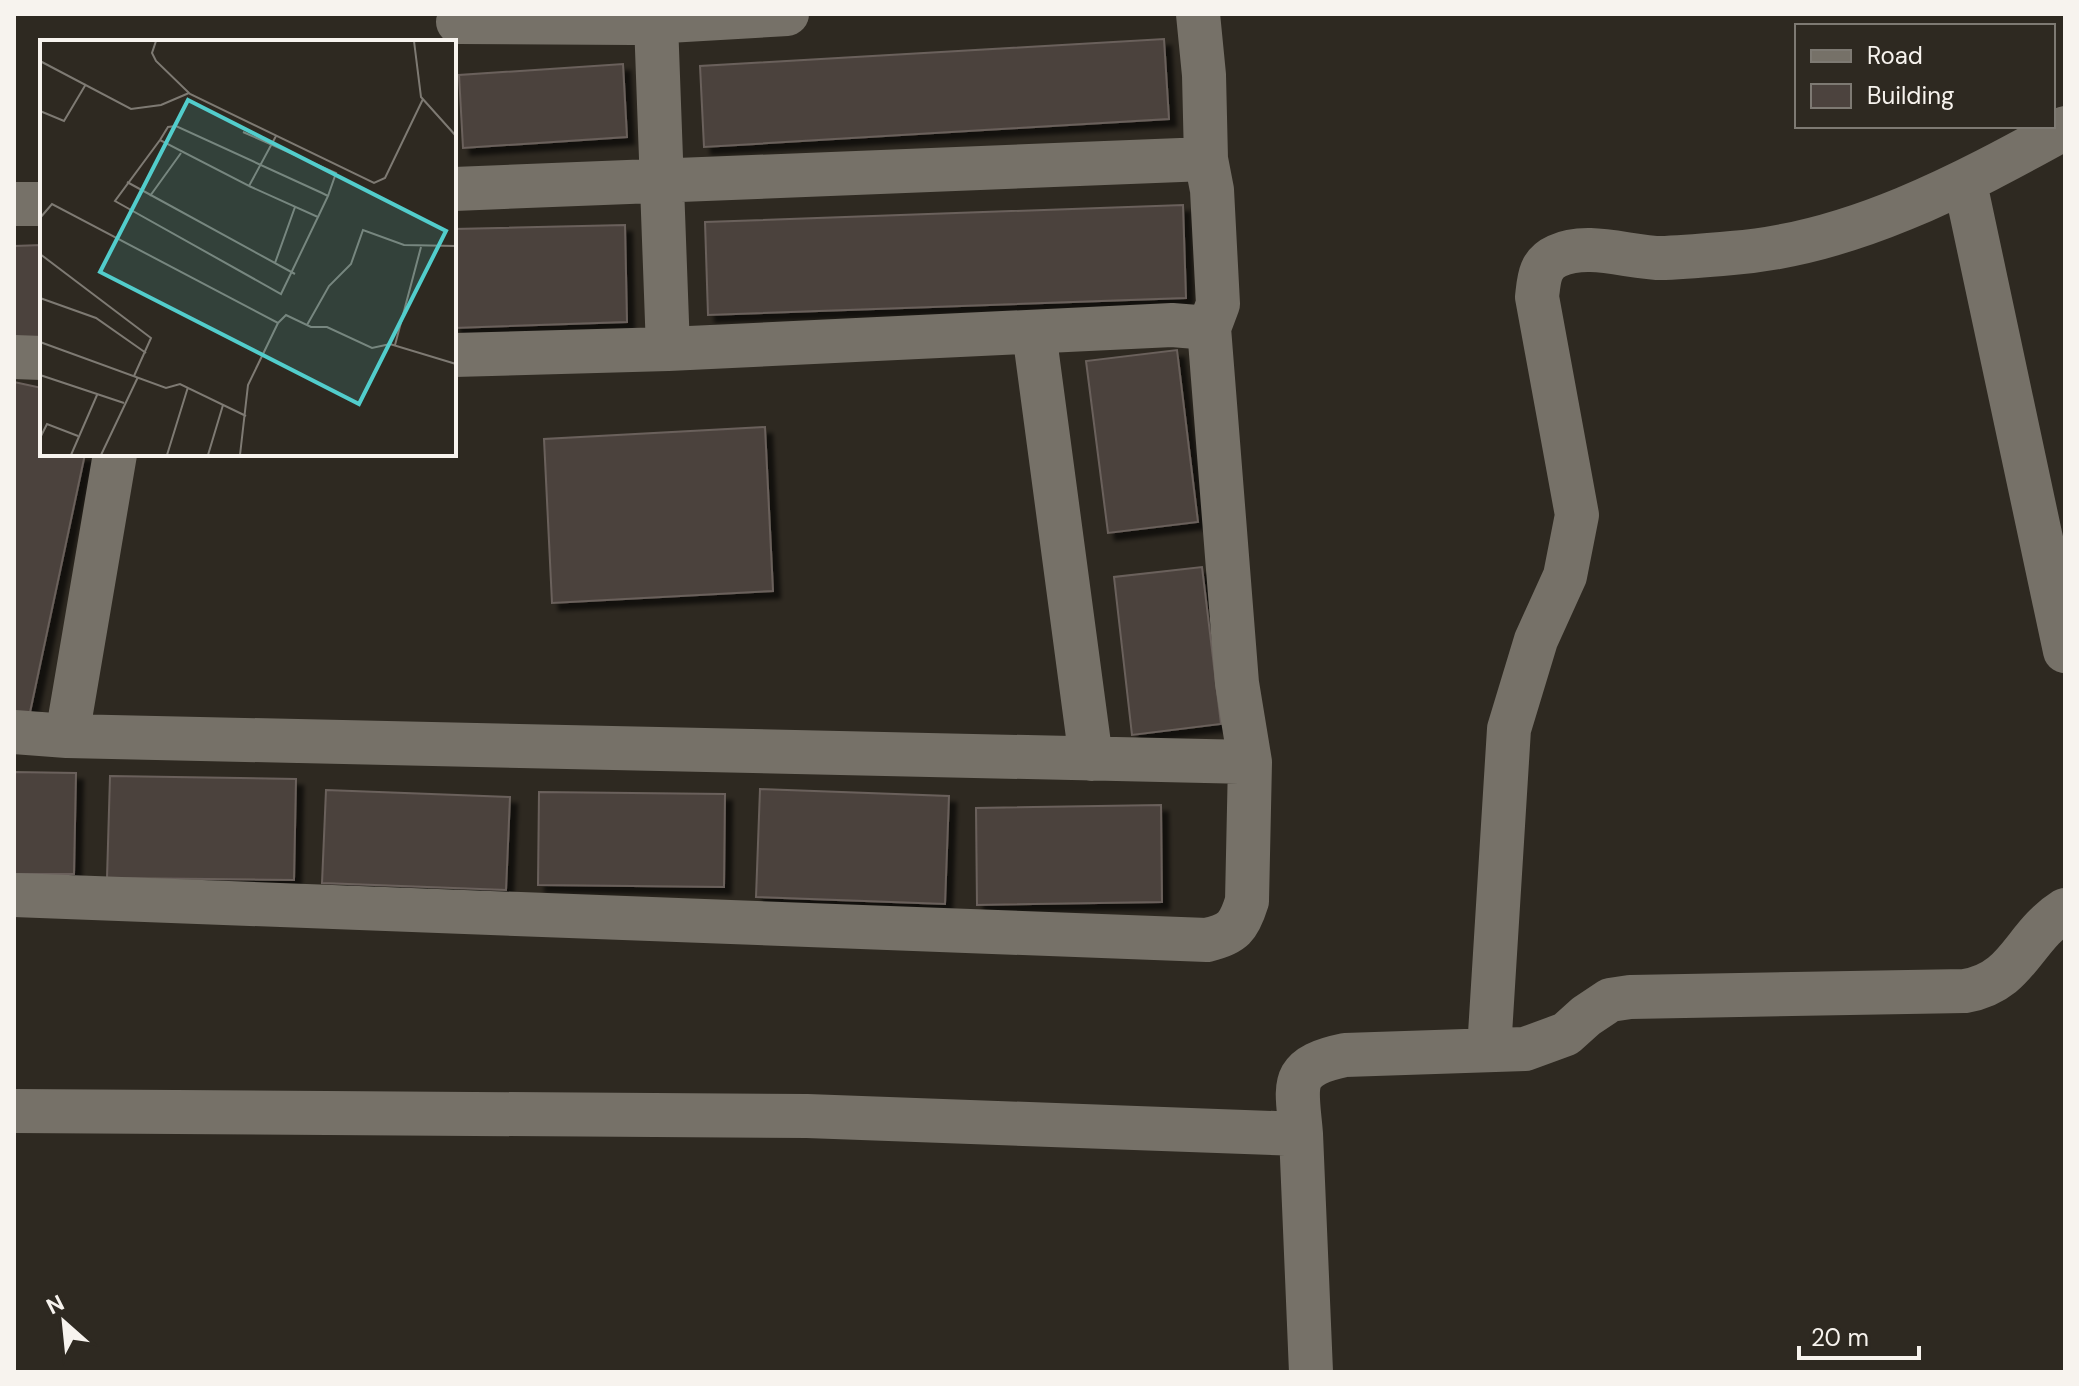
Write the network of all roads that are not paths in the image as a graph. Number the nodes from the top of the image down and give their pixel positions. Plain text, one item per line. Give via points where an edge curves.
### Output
1 (787, 14) edge
2 (1198, 14) edge
3 (656, 17) edge
4 (458, 22) dead end
5 (2065, 128) edge
6 (1206, 159) junction
7 (661, 182) junction
8 (1965, 183) junction
9 (456, 189) edge
10 (14, 204) edge
11 (40, 204) edge
12 (1209, 328) junction
13 (1034, 332) junction
14 (668, 349) junction
15 (456, 355) edge
16 (14, 357) edge
17 (40, 358) edge
18 (115, 456) edge
19 (2065, 651) edge
20 (14, 732) edge
21 (67, 736) junction
22 (1091, 759) junction
23 (1250, 762) junction
24 (14, 895) edge
25 (2065, 910) edge
26 (1489, 1050) junction
27 (14, 1111) edge
28 (1301, 1134) junction
29 (1311, 1372) edge

1 - 3 street
2 - 6 street
3 - 4 street
3 - 7 street
5 - 8 street
6 - 7 street
6 - 12 street via 1218,304
7 - 9 street
7 - 14 street
8 - 19 street
8 - 26 street via 1792,244 1663,258 1583,251 1556,256 1539,275 1537,297 1577,515 1565,576 1536,640 1509,729
10 - 11 street
12 - 13 street
12 - 23 street via 1237,683
13 - 14 street
13 - 22 street
14 - 15 street
16 - 17 street
18 - 21 street
20 - 21 street
21 - 22 street
22 - 23 street
23 - 24 street via 1247,901 1241,920 1227,936 1207,940
25 - 26 street via 2039,930 2008,973 1982,988 1630,997 1599,1006 1547,1043
26 - 28 street via 1325,1059 1300,1076
27 - 28 street via 807,1116
28 - 29 street

